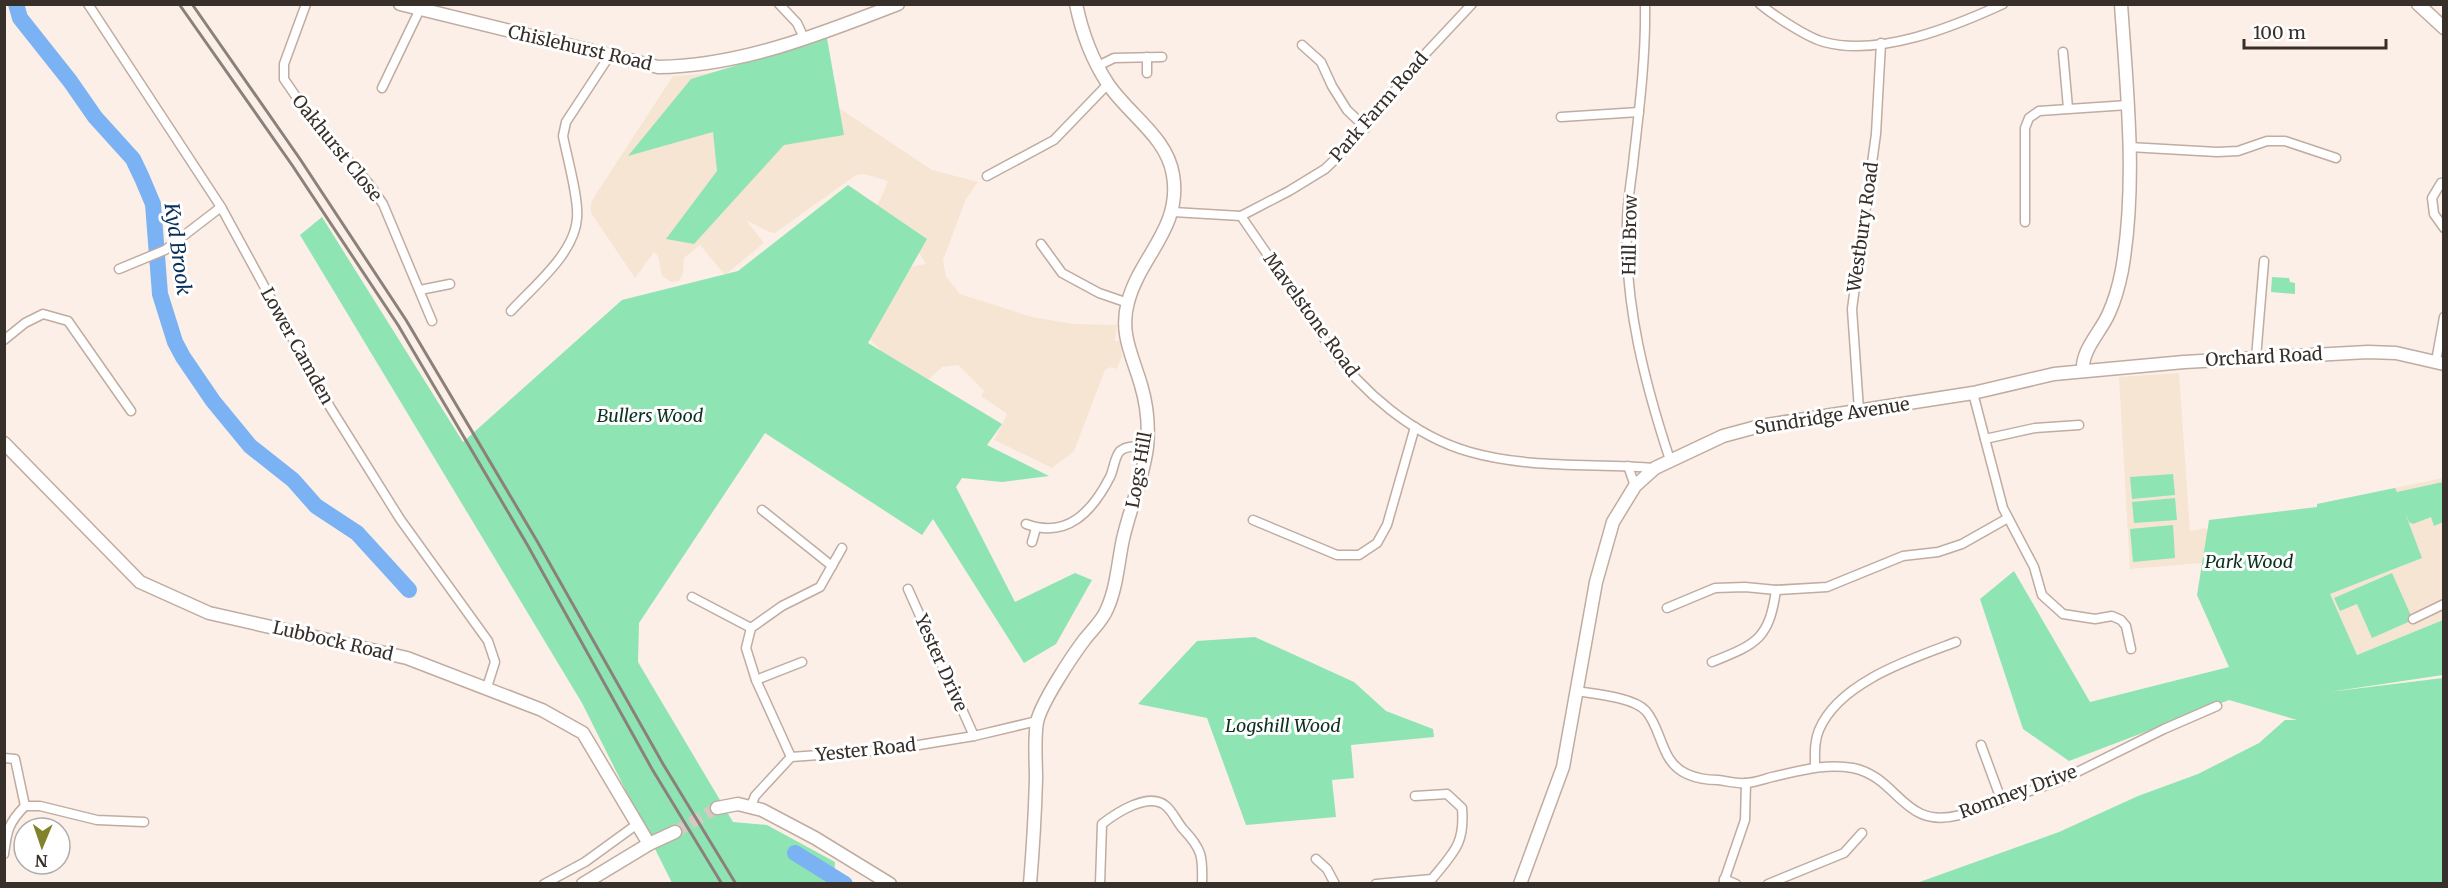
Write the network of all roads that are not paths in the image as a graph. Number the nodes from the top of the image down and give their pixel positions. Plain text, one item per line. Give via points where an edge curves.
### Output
1 (88, 4) edge
2 (306, 4) edge
3 (400, 4) edge
4 (779, 4) edge
5 (898, 4) edge
6 (1076, 4) edge
7 (1472, 4) edge
8 (1645, 4) edge
9 (1760, 4) edge
10 (2002, 4) edge
11 (2121, 4) edge
12 (2418, 4) edge
13 (420, 9) junction
14 (2444, 28) edge
15 (804, 38) junction
16 (1881, 43) junction
17 (1302, 45) dead end
18 (2063, 52) dead end
19 (610, 55) junction
20 (1147, 57) junction
21 (1162, 57) dead end
22 (1098, 66) junction
23 (1147, 73) dead end
24 (1108, 84) junction
25 (382, 88) dead end
26 (2128, 105) junction
27 (2068, 108) junction
28 (1639, 112) junction
29 (1562, 117) dead end
30 (1366, 128) junction
31 (2129, 147) junction
32 (2336, 158) dead end
33 (987, 176) dead end
34 (2444, 185) edge
35 (221, 207) junction
36 (1173, 212) junction
37 (1241, 216) junction
38 (2025, 222) dead end
39 (2444, 228) edge
40 (1041, 244) dead end
41 (2264, 261) dead end
42 (119, 269) dead end
43 (450, 284) dead end
44 (420, 290) junction
45 (1128, 303) junction
46 (511, 311) dead end
47 (2444, 317) edge
48 (432, 321) dead end
49 (4, 340) edge
50 (2256, 358) junction
51 (2440, 362) edge
52 (2083, 370) junction
53 (1973, 393) junction
54 (1859, 410) junction
55 (131, 411) dead end
56 (2079, 425) dead end
57 (1415, 428) junction
58 (1985, 439) junction
59 (4, 443) edge
60 (1147, 447) junction
61 (1670, 460) junction
62 (1628, 466) junction
63 (1655, 468) junction
64 (1635, 486) junction
65 (762, 510) dead end
66 (2008, 518) junction
67 (1253, 520) dead end
68 (1026, 524) dead end
69 (1036, 528) junction
70 (1032, 542) dead end
71 (842, 548) dead end
72 (832, 566) junction
73 (908, 589) dead end
74 (1776, 590) junction
75 (692, 597) dead end
76 (2444, 604) edge
77 (1667, 608) dead end
78 (2413, 619) dead end
79 (750, 628) junction
80 (1956, 642) dead end
81 (2131, 649) dead end
82 (802, 662) dead end
83 (1712, 662) dead end
84 (756, 680) junction
85 (487, 687) junction
86 (1576, 691) junction
87 (2217, 706) dead end
88 (1037, 721) junction
89 (974, 736) junction
90 (1981, 745) dead end
91 (791, 757) junction
92 (4, 758) edge
93 (1815, 767) junction
94 (1746, 783) junction
95 (1415, 796) dead end
96 (2002, 802) junction
97 (25, 806) junction
98 (751, 806) junction
99 (717, 808) tunnel mouth
100 (144, 822) dead end
101 (636, 825) junction
102 (675, 832) tunnel mouth
103 (1862, 833) dead end
104 (649, 844) junction
105 (4, 855) edge
106 (1316, 859) dead end
107 (1723, 881) edge
108 (1412, 882) edge
109 (544, 884) edge
110 (583, 884) edge
111 (890, 884) edge
112 (1030, 884) edge
113 (1100, 884) edge
114 (1202, 884) edge
115 (1335, 884) edge
116 (1376, 884) edge
117 (1520, 884) edge
118 (1736, 884) edge
119 (1768, 884) edge

1 - 35 street, Lower Camden
2 - 44 street, Oakhurst Close via 284,64 284,79 310,117 383,204
3 - 13 street, Chislehurst Road
4 - 15 street via 797,23
5 - 15 street, Chislehurst Road
6 - 22 street, Logs Hill
7 - 30 street, Park Farm Road via 1427,52
8 - 28 street, Hill Brow via 1646,45
9 - 16 street via 1823,42 1853,46
10 - 16 street via 1923,37
11 - 26 street
12 - 14 street
13 - 19 street, Chislehurst Road
13 - 25 street
15 - 19 street, Chislehurst Road via 758,53 699,65 658,67
16 - 54 street, Westbury Road via 1876,134 1852,309
17 - 30 street via 1321,62 1347,110
18 - 27 street
19 - 46 street via 566,122 563,136 578,217 574,238
20 - 21 street
20 - 22 street via 1114,57
20 - 23 street
22 - 24 street, Logs Hill
24 - 33 street via 1054,140
24 - 36 street, Logs Hill via 1163,146 1173,174
26 - 27 street
26 - 31 street
27 - 38 street via 2039,111 2029,118 2025,128
28 - 29 street
28 - 61 street, Hill Brow via 1626,265 1641,359
30 - 37 street, Park Farm Road via 1325,169
31 - 32 street via 2238,152 2267,141 2285,141
31 - 52 street via 2122,270 2116,297 2083,359
34 - 39 street via 2432,198 2434,214
35 - 42 street via 165,250
35 - 85 street, Lower Camden via 330,407 400,519 488,641 495,662
36 - 37 street
36 - 45 street, Logs Hill
37 - 57 street, Mavelstone Road via 1328,344 1372,393
40 - 45 street via 1062,273
41 - 50 street
43 - 44 street
44 - 48 street, Oakhurst Close
45 - 60 street, Logs Hill via 1124,327 1145,400
47 - 51 street
49 - 55 street via 42,314 68,321
50 - 51 street, Orchard Road via 2368,352
50 - 52 street, Orchard Road
52 - 53 street, Sundridge Avenue
53 - 54 street, Sundridge Avenue
53 - 58 street
54 - 61 street, Sundridge Avenue via 1760,426
56 - 58 street via 2035,428
57 - 62 street, Mavelstone Road via 1443,443 1502,458
57 - 67 street via 1387,525 1377,543 1359,555 1337,555
58 - 66 street
59 - 85 street, Lubbock Road via 140,582 209,613 407,658
60 - 69 street via 1125,448 1118,453 1105,485 1076,521 1056,529
60 - 88 street, Logs Hill via 1107,610 1062,674
61 - 63 street, Sundridge Avenue
62 - 63 street, Mavelstone Road
62 - 64 street
63 - 64 street, Sundridge Avenue
64 - 86 street, Sundridge Avenue via 1613,522 1600,565
65 - 72 street
66 - 74 street via 1962,544 1938,552 1903,556 1827,587
66 - 81 street via 2034,567 2042,595 2063,614 2095,619 2112,616 2121,620
68 - 69 street
69 - 70 street
71 - 72 street
72 - 79 street via 820,586
73 - 89 street, Yester Drive
74 - 77 street via 1715,588
74 - 83 street via 1772,616 1763,633 1750,647
75 - 79 street
76 - 78 street
79 - 84 street via 746,648
80 - 93 street via 1895,666 1837,704 1818,732
82 - 84 street
84 - 91 street
85 - 101 street, Lubbock Road via 542,710 583,733
86 - 94 street, Romney Drive via 1620,699 1646,711 1665,754 1687,775
86 - 117 street, Sundridge Avenue via 1563,767
87 - 96 street, Romney Drive via 2059,781
88 - 89 street, Yester Road
88 - 112 street, Logs Hill
89 - 91 street, Yester Road via 888,750
90 - 96 street
91 - 98 street, Yester Road via 755,796
92 - 97 street via 15,759
93 - 94 street, Romney Drive
93 - 96 street, Romney Drive via 1853,768 1875,776 1913,810 1931,818 1947,819
94 - 107 street via 1745,820
95 - 108 street via 1447,794 1462,808 1464,827 1457,849 1432,879
97 - 100 street via 97,820
97 - 105 street via 8,828
98 - 99 street
98 - 111 street via 815,838
101 - 104 street, Lubbock Road
101 - 109 street via 594,856
102 - 104 street
103 - 119 street via 1844,853
104 - 110 street
106 - 115 street
107 - 118 street
108 - 116 street
113 - 114 street via 1102,824 1147,801 1166,806 1195,841 1202,855

